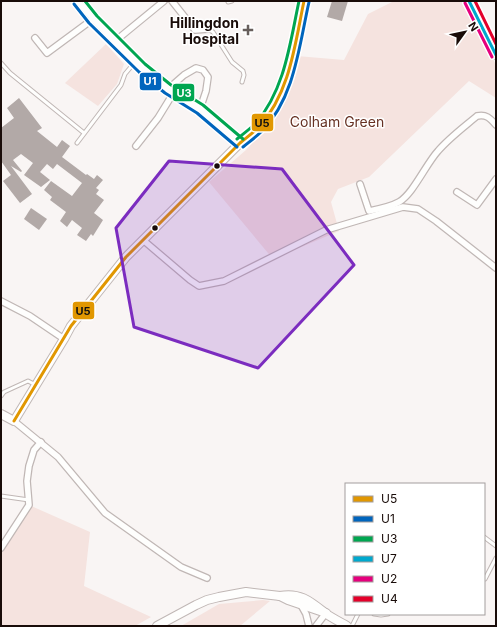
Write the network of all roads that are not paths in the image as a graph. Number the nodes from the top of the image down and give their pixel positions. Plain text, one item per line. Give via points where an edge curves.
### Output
1 (78, 1) edge
2 (164, 1) edge
3 (172, 1) edge
4 (232, 1) edge
5 (304, 1) edge
6 (470, 1) edge
7 (228, 2) dead end
8 (93, 19) junction
9 (208, 29) joint
10 (35, 38) dead end
11 (114, 42) junction
12 (496, 55) edge
13 (1, 62) edge
14 (135, 62) junction
15 (242, 82) dead end
16 (168, 89) junction
17 (174, 92) junction
18 (200, 109) junction
19 (496, 125) edge
20 (84, 134) junction
21 (77, 143) dead end
22 (240, 143) junction
23 (136, 146) dead end
24 (496, 179) edge
25 (360, 184) dead end
26 (457, 192) dead end
27 (142, 240) junction
28 (496, 268) edge
29 (1, 301) edge
30 (64, 339) junction
31 (37, 385) junction
32 (1, 396) edge
33 (1, 414) edge
34 (14, 421) junction
35 (41, 442) junction
36 (1, 496) edge
37 (29, 500) junction
38 (485, 538) edge
39 (496, 546) edge
40 (1, 548) edge
41 (496, 558) edge
42 (207, 578) dead end
43 (485, 579) dead end
44 (280, 596) junction
45 (301, 605) junction
46 (326, 613) junction
47 (358, 615) edge
48 (157, 626) edge
49 (309, 626) edge
50 (316, 626) edge
51 (347, 626) edge
52 (352, 626) edge

1 - 8 street
2 - 11 street
3 - 9 street via 195,30
4 - 7 lane
5 - 22 street via 292,64 274,106 260,125
6 - 12 street
8 - 10 street via 47,53
8 - 11 street
9 - 15 lane via 213,32 232,62 243,71
11 - 14 street
13 - 20 lane via 10,73
14 - 16 street
14 - 20 lane
16 - 17 street
16 - 18 street via 196,68 203,70 208,77
17 - 18 street
17 - 23 street
18 - 22 street
19 - 25 street via 483,114 477,116 439,149 409,194 399,202 369,211
20 - 21 lane
22 - 27 street
24 - 26 street via 477,205
27 - 28 street via 199,286 224,282 326,230 403,207 418,209
27 - 30 street via 71,326
29 - 30 street via 30,316
30 - 31 street
31 - 32 lane via 28,381 4,392
31 - 34 street
33 - 34 street
34 - 35 street
35 - 37 street via 34,450 29,466
35 - 42 street via 58,457 105,513 181,567
36 - 37 lane
37 - 40 street via 29,505
38 - 39 lane
41 - 43 lane
44 - 45 street
44 - 46 street via 299,597 310,601
44 - 48 street via 246,592 219,597 196,605
45 - 46 street
45 - 49 street
46 - 50 street
46 - 51 street
47 - 52 lane

